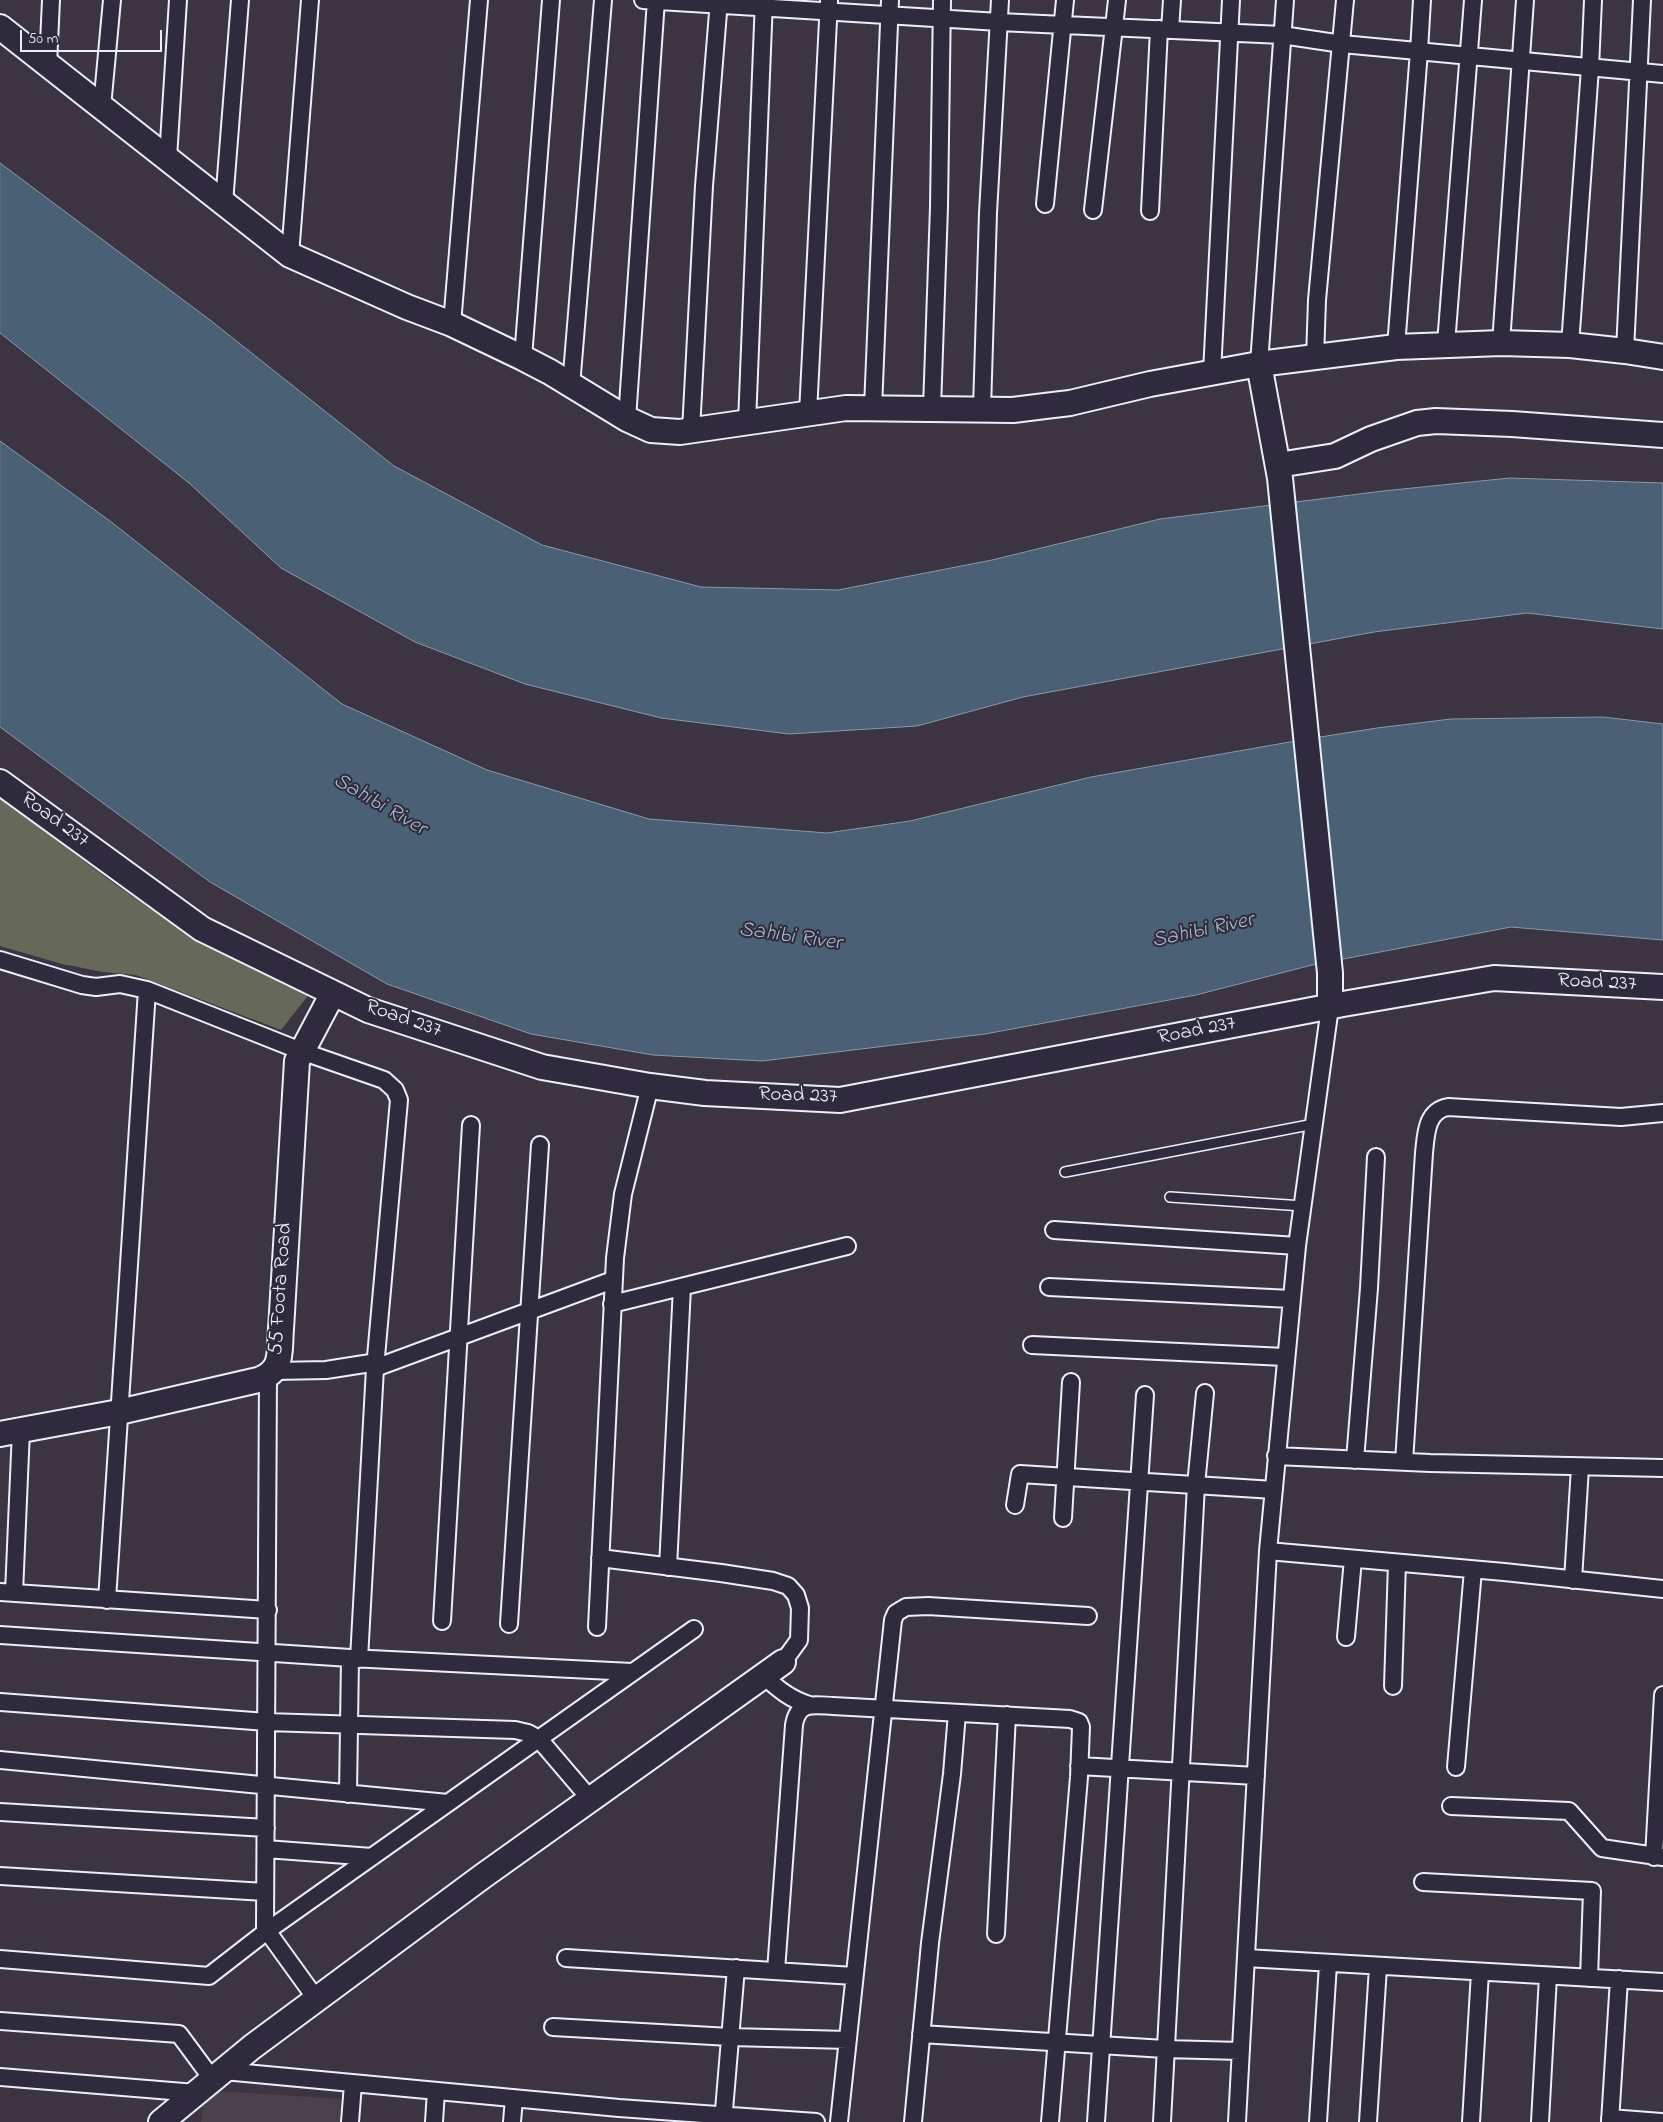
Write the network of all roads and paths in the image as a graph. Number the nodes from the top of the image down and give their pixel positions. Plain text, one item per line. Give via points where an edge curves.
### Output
1 (51, 0) edge
2 (112, 0) edge
3 (178, 0) edge
4 (240, 0) edge
5 (310, 0) edge
6 (479, 0) edge
7 (551, 0) edge
8 (603, 0) edge
9 (652, 0) edge
10 (942, 0) edge
11 (1000, 0) edge
12 (1065, 0) edge
13 (1117, 0) edge
14 (1172, 0) edge
15 (1231, 0) edge
16 (1285, 0) edge
17 (1345, 0) edge
18 (1422, 0) edge
19 (1473, 0) edge
20 (1525, 0) edge
21 (1593, 0) edge
22 (1642, 0) edge
23 (718, 2) edge
24 (764, 4) edge
25 (829, 6) edge
26 (890, 8) edge
27 (940, 18) junction
28 (999, 22) junction
29 (1063, 25) junction
30 (0, 27) edge
31 (1115, 27) junction
32 (1164, 29) junction
33 (1228, 32) junction
34 (1282, 35) junction
35 (1342, 44) junction
36 (1420, 51) junction
37 (1470, 56) junction
38 (1521, 62) junction
39 (48, 65) junction
40 (1590, 68) junction
41 (1638, 72) junction
42 (1663, 74) edge
43 (102, 107) junction
44 (168, 158) junction
45 (224, 203) junction
46 (1045, 204) dead end
47 (1093, 210) dead end
48 (1150, 211) dead end
49 (290, 255) junction
50 (452, 324) junction
51 (1501, 343) junction
52 (1446, 344) junction
53 (1570, 345) junction
54 (1396, 347) junction
55 (1625, 350) junction
56 (1663, 357) edge
57 (523, 358) junction
58 (1315, 358) junction
59 (1259, 364) junction
60 (1212, 373) junction
61 (571, 386) junction
62 (873, 408) junction
63 (932, 408) junction
64 (982, 409) junction
65 (808, 413) junction
66 (626, 419) junction
67 (747, 422) junction
68 (691, 430) junction
69 (1663, 435) edge
70 (1279, 472) junction
71 (0, 782) edge
72 (0, 960) edge
73 (1663, 987) edge
74 (147, 990) junction
75 (334, 993) junction
76 (1330, 1007) junction
77 (301, 1051) junction
78 (650, 1086) junction
79 (1663, 1113) edge
80 (1314, 1124) junction
81 (471, 1125) dead end
82 (540, 1145) dead end
83 (1376, 1157) dead end
84 (1065, 1172) dead end
85 (1170, 1197) dead end
86 (1303, 1206) junction
87 (1054, 1230) dead end
88 (847, 1246) dead end
89 (1296, 1246) junction
90 (613, 1280) junction
91 (682, 1287) junction
92 (1049, 1287) dead end
93 (1291, 1300) junction
94 (612, 1304) junction
95 (529, 1311) junction
96 (459, 1337) junction
97 (1032, 1345) dead end
98 (1285, 1358) junction
99 (376, 1365) junction
100 (271, 1374) junction
101 (1071, 1382) dead end
102 (1205, 1393) dead end
103 (1144, 1395) dead end
104 (119, 1412) junction
105 (10, 1432) edge
106 (1276, 1456) junction
107 (1354, 1460) junction
108 (1404, 1462) junction
109 (1580, 1467) junction
110 (1663, 1468) edge
111 (1066, 1476) junction
112 (1140, 1481) junction
113 (1196, 1485) junction
114 (1274, 1490) junction
115 (1015, 1505) dead end
116 (1063, 1518) dead end
117 (1268, 1551) junction
118 (600, 1558) junction
119 (1353, 1559) junction
120 (1397, 1563) junction
121 (668, 1567) junction
122 (1473, 1570) junction
123 (1573, 1580) junction
124 (1663, 1589) edge
125 (7, 1592) edge
126 (107, 1600) junction
127 (268, 1610) junction
128 (1088, 1616) dead end
129 (442, 1621) dead end
130 (509, 1624) dead end
131 (597, 1627) dead end
132 (694, 1629) dead end
133 (0, 1635) edge
134 (1346, 1637) dead end
135 (267, 1653) junction
136 (354, 1659) junction
137 (783, 1662) joint
138 (632, 1672) junction
139 (764, 1676) junction
140 (1394, 1686) dead end
141 (1663, 1695) edge
142 (0, 1702) edge
143 (809, 1705) junction
144 (884, 1708) junction
145 (957, 1713) junction
146 (1007, 1715) junction
147 (267, 1722) junction
148 (349, 1724) junction
149 (539, 1739) junction
150 (0, 1760) edge
151 (1079, 1766) junction
152 (1456, 1767) dead end
153 (1120, 1768) junction
154 (1180, 1772) junction
155 (1256, 1776) junction
156 (266, 1787) junction
157 (348, 1794) junction
158 (591, 1800) junction
159 (448, 1803) junction
160 (1451, 1806) dead end
161 (0, 1812) edge
162 (266, 1828) junction
163 (266, 1849) junction
164 (372, 1857) junction
165 (1659, 1857) edge
166 (0, 1876) edge
167 (1423, 1882) dead end
168 (265, 1892) junction
169 (267, 1931) junction
170 (996, 1934) dead end
171 (566, 1958) dead end
172 (1246, 1958) junction
173 (0, 1959) edge
174 (1328, 1964) junction
175 (1378, 1967) junction
176 (736, 1968) junction
177 (776, 1971) junction
178 (1480, 1972) junction
179 (854, 1976) junction
180 (1548, 1976) junction
181 (1589, 1978) junction
182 (1619, 1979) junction
183 (1663, 1982) edge
184 (317, 2000) junction
185 (0, 2021) edge
186 (553, 2027) dead end
187 (922, 2034) junction
188 (730, 2037) junction
189 (848, 2040) junction
190 (1057, 2041) junction
191 (1100, 2045) junction
192 (1165, 2049) junction
193 (1241, 2051) junction
194 (0, 2077) edge
195 (211, 2081) junction
196 (354, 2084) junction
197 (436, 2091) junction
198 (514, 2098) junction
199 (618, 2115) edge
200 (723, 2119) edge
201 (1610, 2120) edge
202 (163, 2121) edge
203 (350, 2122) edge
204 (434, 2122) edge
205 (512, 2122) edge
206 (816, 2122) edge
207 (839, 2122) edge
208 (913, 2122) edge
209 (1050, 2122) edge
210 (1096, 2122) edge
211 (1162, 2122) edge
212 (1237, 2122) edge
213 (1318, 2122) edge
214 (1368, 2122) edge
215 (1471, 2122) edge
216 (1540, 2122) edge
217 (1661, 2122) edge

1 - 39 street
2 - 43 street
3 - 44 street
4 - 45 street
5 - 49 street
6 - 50 street
7 - 57 street
8 - 61 street
9 - 23 street
9 - 66 street
10 - 27 street
11 - 28 street
12 - 29 street
13 - 31 street
14 - 32 street
15 - 33 street
16 - 34 street
17 - 35 street
18 - 36 street
19 - 37 street
20 - 38 street
21 - 40 street
22 - 41 street
23 - 24 street
23 - 68 street
24 - 25 street
24 - 67 street
25 - 26 street
25 - 65 street
26 - 27 street
26 - 62 street
27 - 28 street
27 - 63 street via 939,207
28 - 29 street
28 - 64 street via 988,213
29 - 31 street
29 - 46 street
30 - 39 street
31 - 32 street
31 - 47 street
32 - 33 street
32 - 48 street
33 - 34 street
33 - 60 street
34 - 35 street
34 - 59 street
35 - 36 street
35 - 58 street via 1316,300
36 - 37 street
36 - 54 street
37 - 38 street
37 - 52 street
38 - 40 street
38 - 51 street
39 - 43 street
40 - 41 street
40 - 53 street
41 - 42 street
41 - 55 street
43 - 44 street
44 - 45 street
45 - 49 street
49 - 50 street via 407,308
50 - 57 street
51 - 52 street
51 - 53 street
52 - 54 street
53 - 55 street
54 - 58 street
55 - 56 street
57 - 61 street
58 - 59 street
59 - 60 street
59 - 70 street
60 - 64 street via 1070,403 1013,410
61 - 66 street
62 - 63 street
62 - 65 street
63 - 64 street
65 - 67 street
66 - 68 street via 651,430
67 - 68 street
69 - 70 street via 1436,420 1417,423 1335,456
70 - 76 street via 1330,973
71 - 75 street, Road 237 via 202,929
72 - 74 street via 82,985 120,984
73 - 76 street, Road 237 via 1494,978
74 - 77 street
74 - 104 street
75 - 77 street, 55 Foota Road
75 - 78 street, Road 237 via 368,1010 542,1067
76 - 78 street, Road 237 via 840,1100 705,1093
76 - 80 street
77 - 99 street via 384,1080 395,1090 399,1100
77 - 100 street, 55 Foota Road via 296,1071 278,1362
78 - 90 street via 623,1194
79 - 108 street via 1621,1117 1448,1107 1432,1114 1424,1153
80 - 84 lane
80 - 86 street
81 - 96 street
82 - 95 street
83 - 107 street via 1369,1288
85 - 86 lane
86 - 89 street
87 - 89 street
88 - 91 street
89 - 93 street
90 - 94 street
90 - 95 street
91 - 94 street
91 - 121 street
92 - 93 street
93 - 98 street
94 - 118 street
95 - 96 street
95 - 130 street
96 - 99 street
96 - 129 street
97 - 98 street
98 - 106 street
99 - 100 street
99 - 136 street
100 - 104 street, 55 Foota Road
100 - 127 street
101 - 111 street
102 - 113 street
103 - 112 street
104 - 105 street, 55 Foota Road
104 - 126 street
105 - 125 street
106 - 107 street
106 - 114 street
107 - 108 street
108 - 109 street
109 - 110 street
109 - 123 street
111 - 112 street
111 - 115 street via 1020,1474
111 - 116 street
112 - 113 street
112 - 153 street
113 - 114 street
113 - 154 street
114 - 117 street
117 - 119 street
117 - 155 street
118 - 121 street
118 - 131 street
119 - 120 street
119 - 134 street
120 - 122 street
120 - 140 street
121 - 137 street via 773,1581 788,1586 796,1595 800,1608 798,1640
122 - 123 street
122 - 152 street
123 - 124 street
125 - 126 street
126 - 127 street
127 - 135 street
128 - 144 street via 928,1606 901,1609 893,1620
132 - 138 street
133 - 135 street
135 - 136 street
135 - 147 street
136 - 138 street
136 - 148 street
137 - 139 street
138 - 149 street
139 - 143 street via 794,1700
139 - 158 street
141 - 165 street
142 - 147 street
143 - 144 street
143 - 177 street via 800,1709 794,1725
144 - 145 street
144 - 179 street
145 - 146 street
145 - 187 street
146 - 151 street via 1079,1722
146 - 170 street
147 - 148 street
147 - 156 street
148 - 149 street via 515,1730
148 - 157 street
149 - 158 street
149 - 159 street
150 - 156 street
151 - 153 street
151 - 190 street
153 - 154 street
153 - 191 street
154 - 155 street
154 - 192 street
155 - 172 street
156 - 157 street
156 - 162 street
157 - 159 street
158 - 184 street
159 - 164 street
160 - 165 street via 1569,1811 1602,1848
161 - 162 street
162 - 163 street
163 - 164 street
163 - 168 street
164 - 169 street
166 - 168 street
167 - 181 street via 1592,1891
168 - 169 street
169 - 173 street via 209,1976
169 - 184 street
171 - 176 street
172 - 174 street
172 - 193 street
174 - 175 street
174 - 213 street
175 - 178 street
175 - 214 street
176 - 177 street
176 - 188 street
177 - 179 street
178 - 180 street
178 - 215 street
179 - 189 street
180 - 181 street
180 - 216 street
181 - 182 street
182 - 183 street
182 - 201 street
184 - 195 street
185 - 195 street via 179,2034
186 - 188 street
187 - 190 street
187 - 208 street
188 - 189 street
188 - 200 street
189 - 207 street
190 - 191 street
190 - 209 street
191 - 192 street
191 - 210 street
192 - 193 street
192 - 211 street
193 - 212 street
194 - 195 street
195 - 196 street
195 - 202 street
196 - 197 street
196 - 203 street
197 - 198 street
197 - 204 street
198 - 199 street
198 - 205 street
199 - 200 street
200 - 206 street
201 - 217 street

